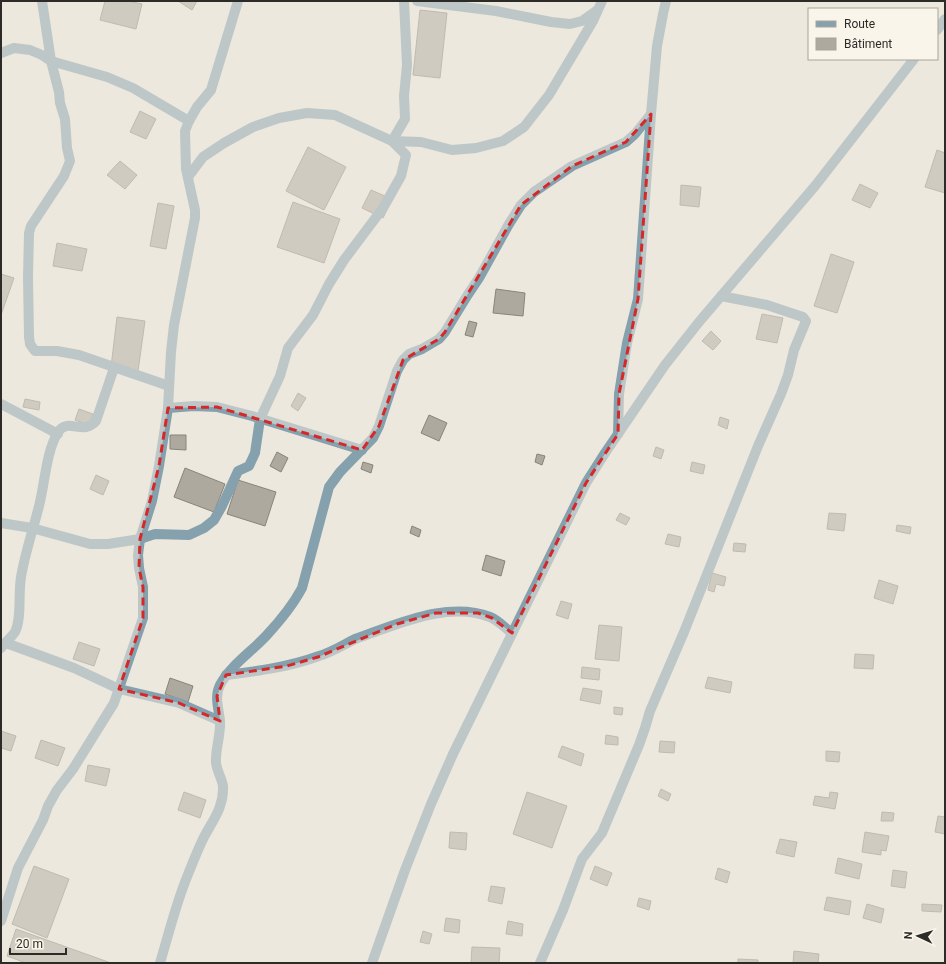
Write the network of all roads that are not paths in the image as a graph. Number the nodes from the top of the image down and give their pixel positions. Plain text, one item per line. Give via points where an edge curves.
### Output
1 (42, 1) edge
2 (238, 1) edge
3 (404, 1) edge
4 (417, 1) edge
5 (666, 1) edge
6 (485, 5) edge
7 (600, 5) edge
8 (945, 19) edge
9 (938, 29) edge
10 (1, 53) edge
11 (913, 60) edge
12 (51, 61) junction
13 (651, 114) junction
14 (189, 120) junction
15 (392, 141) junction
16 (188, 177) junction
17 (720, 296) junction
18 (114, 368) junction
19 (169, 386) junction
20 (1, 404) edge
21 (168, 408) junction
22 (260, 419) junction
23 (58, 434) junction
24 (618, 434) junction
25 (362, 450) junction
26 (1, 522) edge
27 (32, 528) junction
28 (140, 539) junction
29 (512, 633) junction
30 (3, 645) edge
31 (226, 675) junction
32 (119, 689) junction
33 (220, 721) junction
34 (1, 921) edge
35 (160, 963) edge
36 (372, 963) edge
37 (540, 963) edge

1 - 12 street
2 - 14 street via 211,90
3 - 15 street via 407,65 404,120
4 - 6 street
5 - 13 street via 662,14
6 - 7 street via 570,24 582,21
7 - 15 street via 549,96 524,127 503,141 476,148 452,150 422,142
8 - 9 street
10 - 12 street via 22,48
11 - 17 street via 815,186
12 - 14 street via 126,85
12 - 18 street via 65,119 70,161 64,176 48,198 29,233 30,344 35,351 79,355
13 - 24 street via 638,299 627,342 619,394
13 - 25 street via 626,142 572,166 534,192 521,205 445,332 439,339 409,354 404,360 397,371 379,426 373,438
14 - 16 street via 185,138
15 - 16 street via 335,115 308,113 279,118 253,127 203,157
15 - 22 street via 406,155 401,176 380,213 344,260 313,315 288,348 280,376
16 - 19 street via 196,218 174,324
17 - 24 street via 665,365
17 - 37 street via 767,305 803,317 806,321 781,394 650,711 639,745 602,833 582,860
18 - 19 street
18 - 23 street via 96,421 88,428 63,427
19 - 21 street
20 - 23 street
21 - 22 street via 216,407
21 - 28 street via 152,501
22 - 25 street
22 - 28 street via 255,453 248,466 238,471 214,520 189,535 155,534
23 - 27 street via 50,455
24 - 29 street via 586,483
25 - 31 street via 329,487 305,578 297,597 266,636
26 - 27 street
27 - 28 street via 90,544
27 - 30 street via 21,578 18,622 15,631
28 - 32 street via 138,555 143,587 143,618
29 - 31 street via 492,618 478,613 436,613 390,626 311,659 287,666
29 - 36 street via 431,804
30 - 32 street via 74,668
31 - 33 street via 217,696
32 - 33 street via 179,703
32 - 34 street via 106,716 48,806 18,868
33 - 35 street via 216,764 223,785 220,806 184,884

